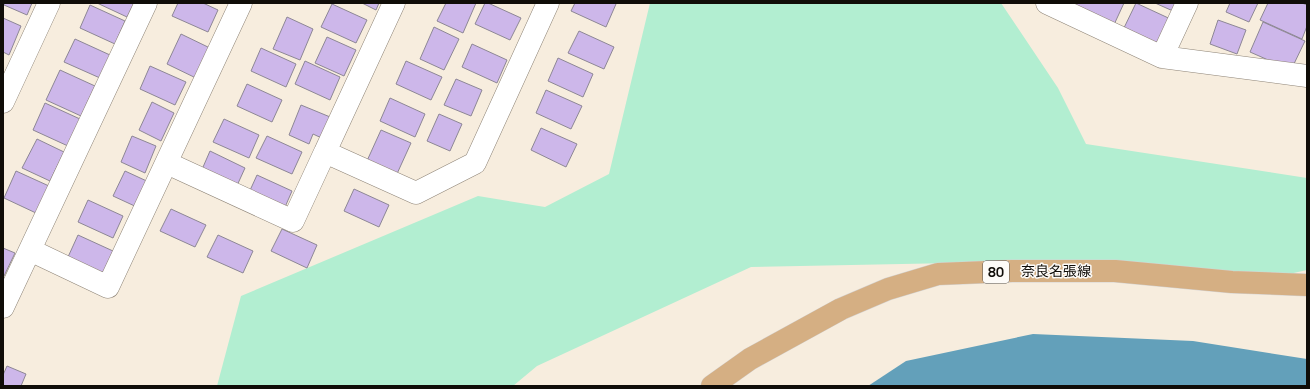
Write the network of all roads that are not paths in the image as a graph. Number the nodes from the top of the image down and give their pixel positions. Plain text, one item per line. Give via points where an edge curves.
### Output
1 (49, 3) edge
2 (146, 3) edge
3 (241, 3) edge
4 (394, 3) edge
5 (548, 3) edge
6 (1046, 3) edge
7 (1187, 3) edge
8 (1162, 57) junction
9 (1307, 76) edge
10 (8, 80) edge
11 (3, 102) edge
12 (325, 152) junction
13 (167, 163) junction
14 (30, 250) junction
15 (1307, 285) edge
16 (3, 307) edge
17 (712, 386) edge

1 - 10 street
2 - 14 street
3 - 13 street
4 - 12 street
5 - 12 street via 474,163 416,193
6 - 8 street
7 - 8 street
8 - 9 street
10 - 11 street
12 - 13 street via 293,221
13 - 14 street via 108,287
14 - 16 street
15 - 17 main road, 奈良名張線 / 80 via 1232,282 1115,271 938,274 888,289 841,309 750,359

